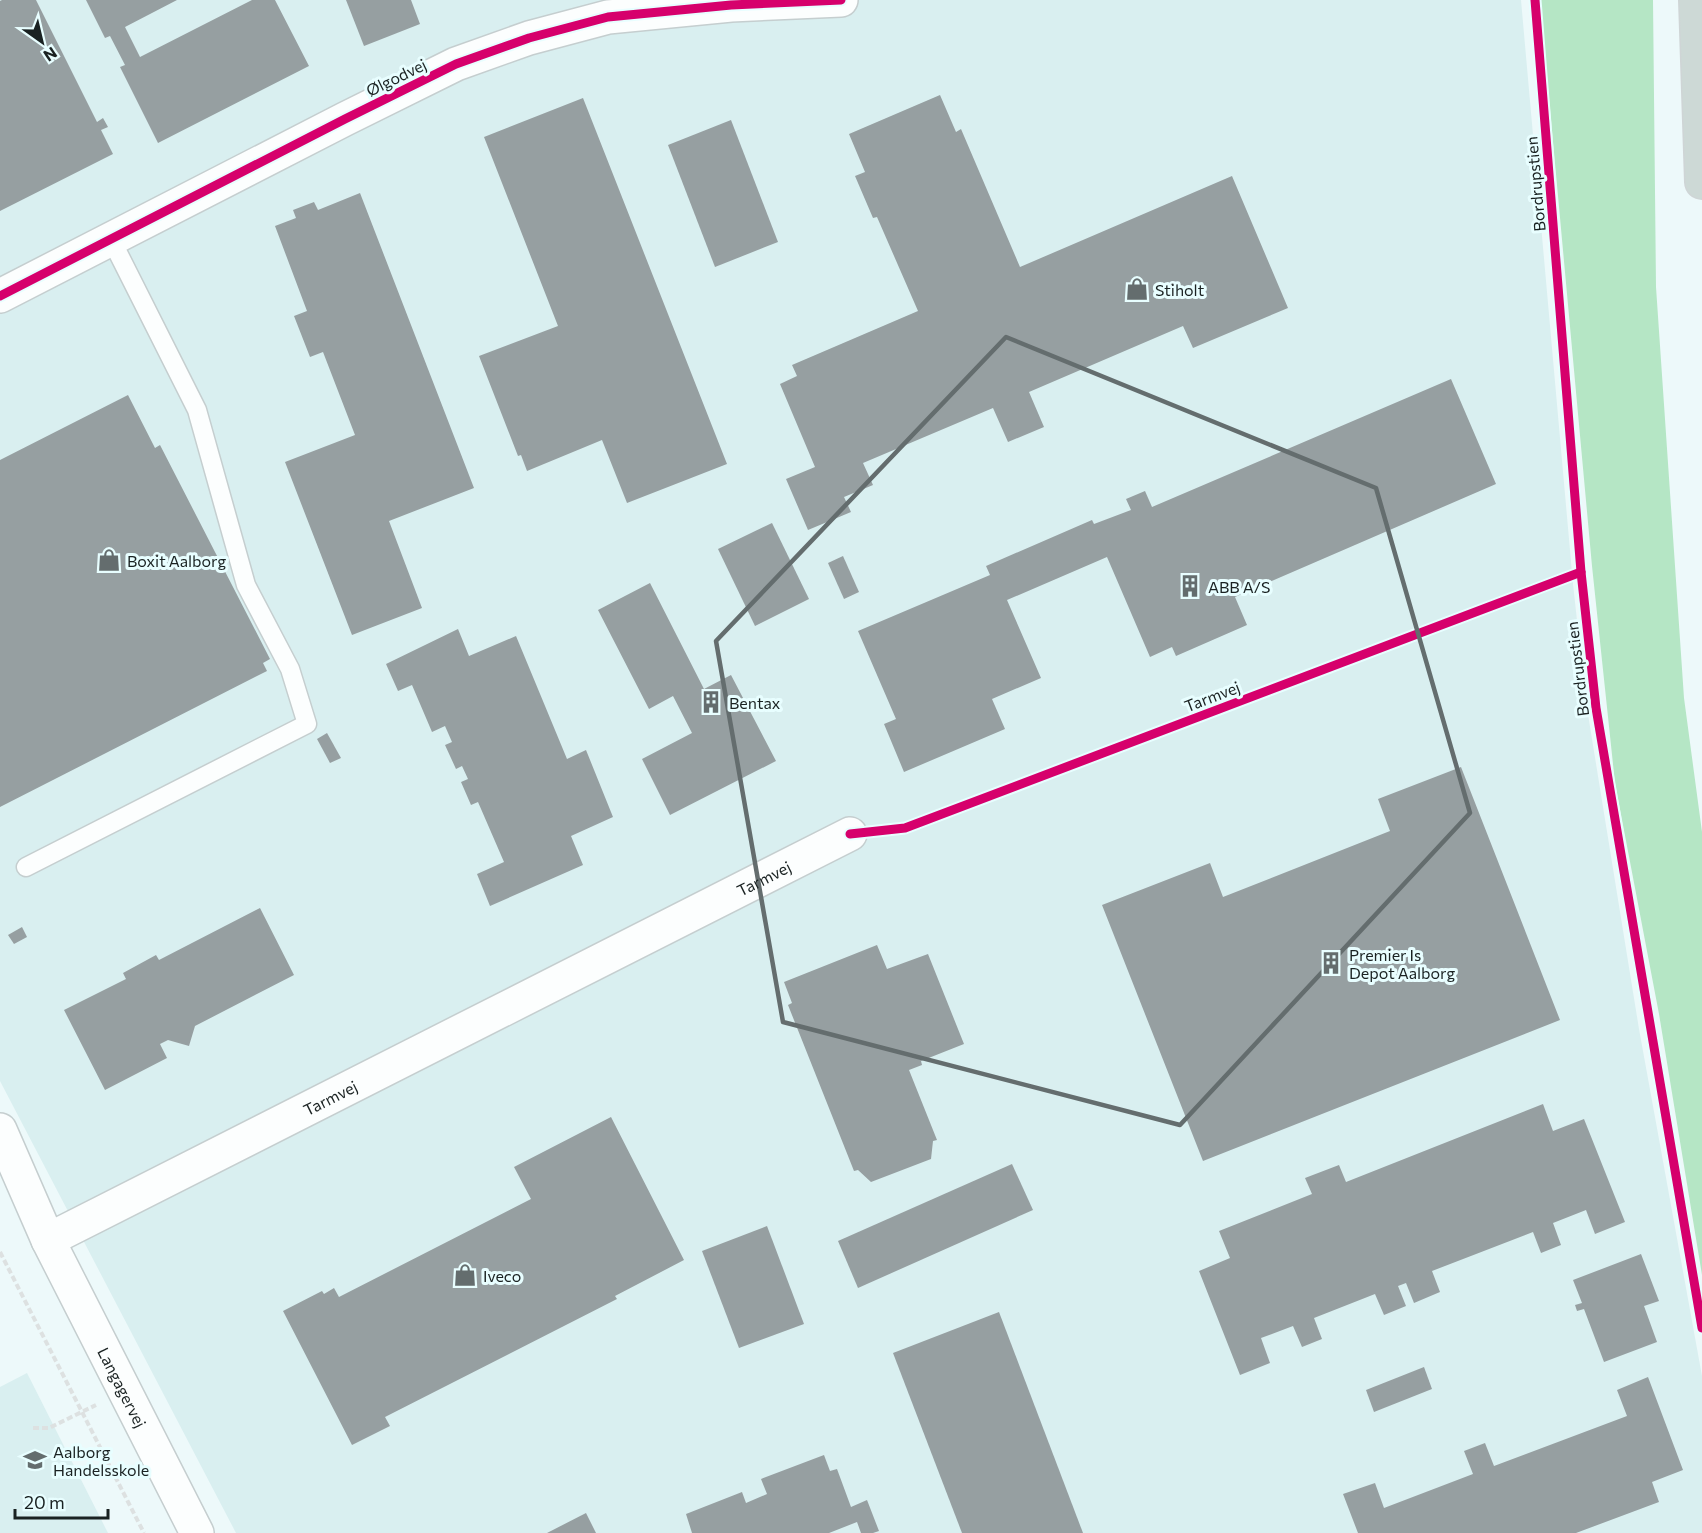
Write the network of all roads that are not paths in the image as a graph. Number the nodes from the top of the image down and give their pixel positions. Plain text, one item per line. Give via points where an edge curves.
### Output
1 (841, 0) edge
2 (1696, 0) edge
3 (1702, 182) edge
4 (111, 239) junction
5 (0, 296) edge
6 (850, 834) dead end
7 (26, 867) dead end
8 (0, 1130) edge
9 (0, 1158) edge
10 (48, 1240) junction
11 (197, 1533) edge

1 - 4 street, Ølgodvej via 731,5 608,17 529,38 456,64
2 - 3 highway
4 - 5 street, Ølgodvej
4 - 7 lane via 197,410 246,585 290,669 307,724
6 - 10 street, Tarmvej
8 - 10 street, Langagervej
9 - 10 street, Langagervej
10 - 11 street, Langagervej

